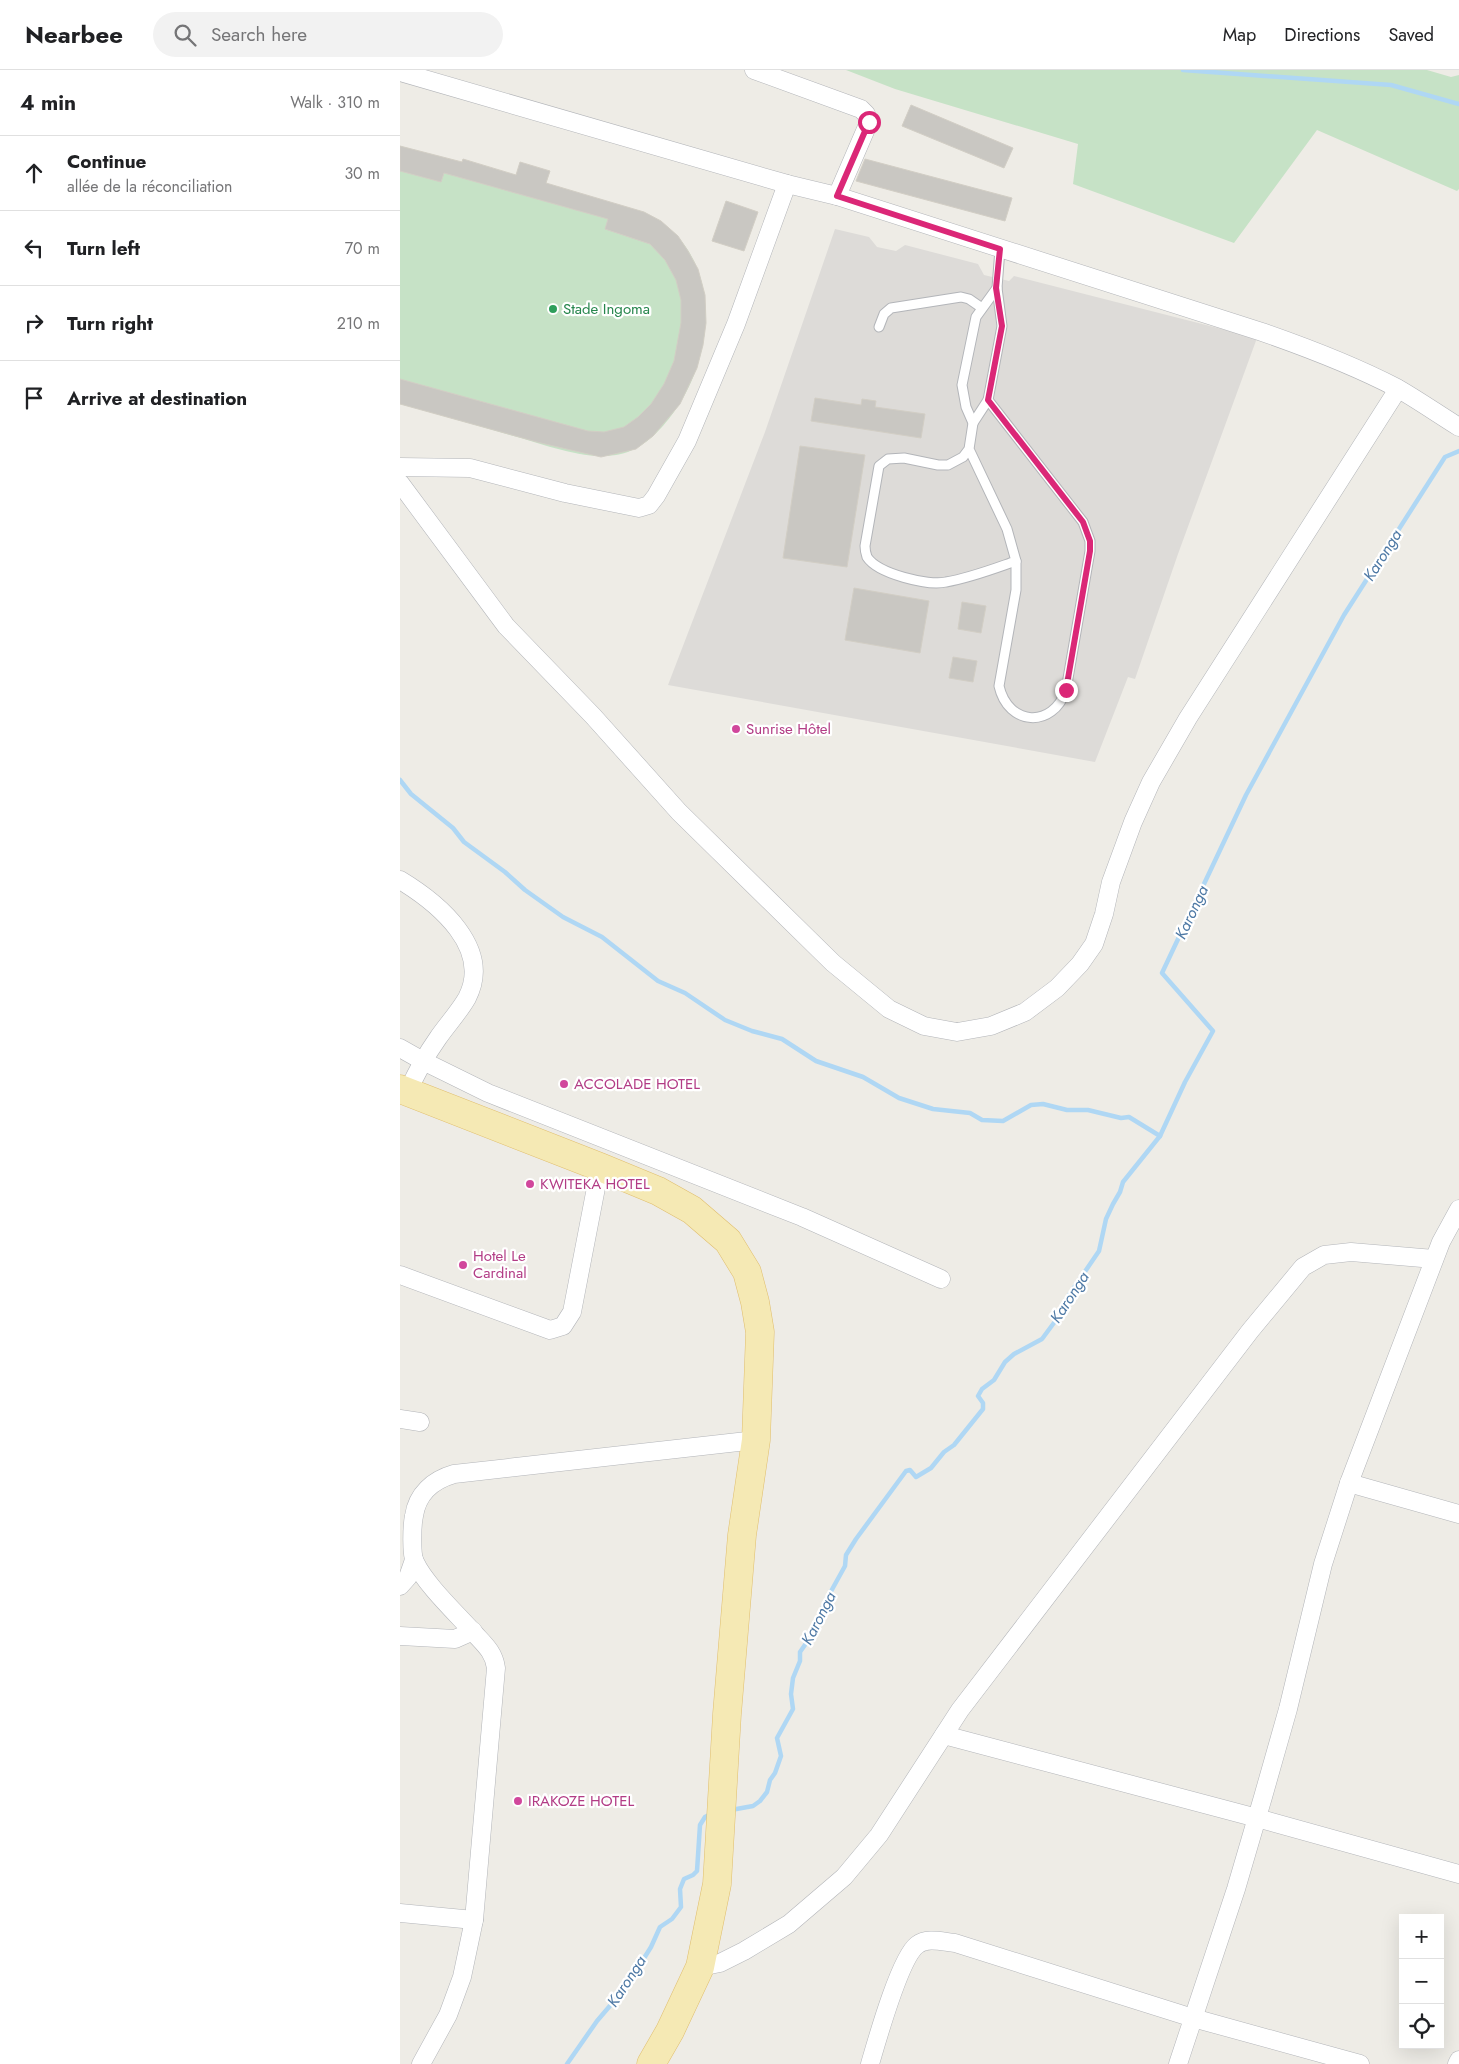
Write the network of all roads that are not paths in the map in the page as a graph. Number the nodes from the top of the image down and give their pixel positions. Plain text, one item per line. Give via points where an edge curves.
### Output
1 (754, 70) edge
2 (400, 72) edge
3 (786, 184) junction
4 (837, 196) junction
5 (1000, 249) junction
6 (996, 288) junction
7 (982, 308) junction
8 (879, 327) dead end
9 (1398, 389) junction
10 (988, 400) junction
11 (973, 423) junction
12 (1459, 427) edge
13 (968, 449) junction
14 (400, 466) edge
15 (400, 483) edge
16 (1016, 561) junction
17 (400, 880) edge
18 (400, 1048) edge
19 (423, 1062) junction
20 (404, 1091) edge
21 (600, 1167) junction
22 (1459, 1209) edge
23 (1434, 1259) junction
24 (400, 1275) edge
25 (941, 1279) dead end
26 (400, 1419) edge
27 (420, 1422) dead end
28 (756, 1440) junction
29 (1349, 1484) junction
30 (1459, 1514) edge
31 (414, 1560) junction
32 (400, 1586) edge
33 (473, 1631) junction
34 (400, 1636) edge
35 (944, 1735) junction
36 (1257, 1818) junction
37 (1459, 1874) edge
38 (400, 1913) edge
39 (474, 1920) junction
40 (700, 1967) junction
41 (1194, 2018) junction
42 (1459, 2060) edge
43 (421, 2064) edge
44 (651, 2064) edge
45 (870, 2064) edge
46 (1178, 2064) edge
47 (1360, 2064) edge
48 (1457, 2064) edge

1 - 4 street via 861,109 866,114 869,122
2 - 3 street
3 - 4 street
3 - 14 street via 704,403 675,464 649,504 639,508 590,499 470,468
4 - 5 street
5 - 6 lane
5 - 9 street via 1278,337
6 - 7 lane
6 - 10 lane via 1002,326
7 - 8 lane via 961,297 891,308 884,314
7 - 11 lane via 972,329 962,385
9 - 12 street
9 - 15 street via 1188,718 1151,782 1110,882 1094,944 1057,988 1025,1012 991,1026 957,1032 924,1026 889,1009 833,963 686,819 506,626
10 - 11 lane
10 - 16 lane via 1083,522 1090,541 1066,690 1056,709 1038,718 1017,714 1006,705 999,686 1016,590
11 - 13 lane
13 - 16 lane via 1007,529
13 - 16 lane via 963,457 948,465 938,466 904,458 888,459 879,466 864,546 867,557 883,570 944,583
17 - 19 street via 432,903 453,924 472,951 475,968 467,998
18 - 19 street
19 - 20 street
19 - 25 street via 488,1092 802,1216
20 - 21 main road
21 - 24 street via 572,1312 563,1326 550,1330
21 - 28 main road via 658,1191 692,1210 728,1241 747,1272 760,1332
22 - 23 street
23 - 29 street
23 - 35 street via 1351,1252 1324,1255 1303,1267 1250,1331
26 - 27 street
28 - 31 street via 444,1477 429,1487 415,1510
28 - 40 main road via 742,1535 717,1884
29 - 30 street
29 - 36 street via 1324,1564
31 - 32 street via 408,1577
31 - 33 street via 427,1580
33 - 34 street via 455,1639
33 - 39 street via 491,1651 496,1668
35 - 36 street
35 - 40 street via 879,1834 844,1877 789,1924 720,1963
36 - 37 street
36 - 41 street
38 - 39 street
39 - 43 street via 462,1977 448,2015
40 - 44 main road via 675,2023
41 - 45 street via 955,1944 926,1940 916,1945 899,1974
41 - 46 street
41 - 47 street
42 - 48 street

